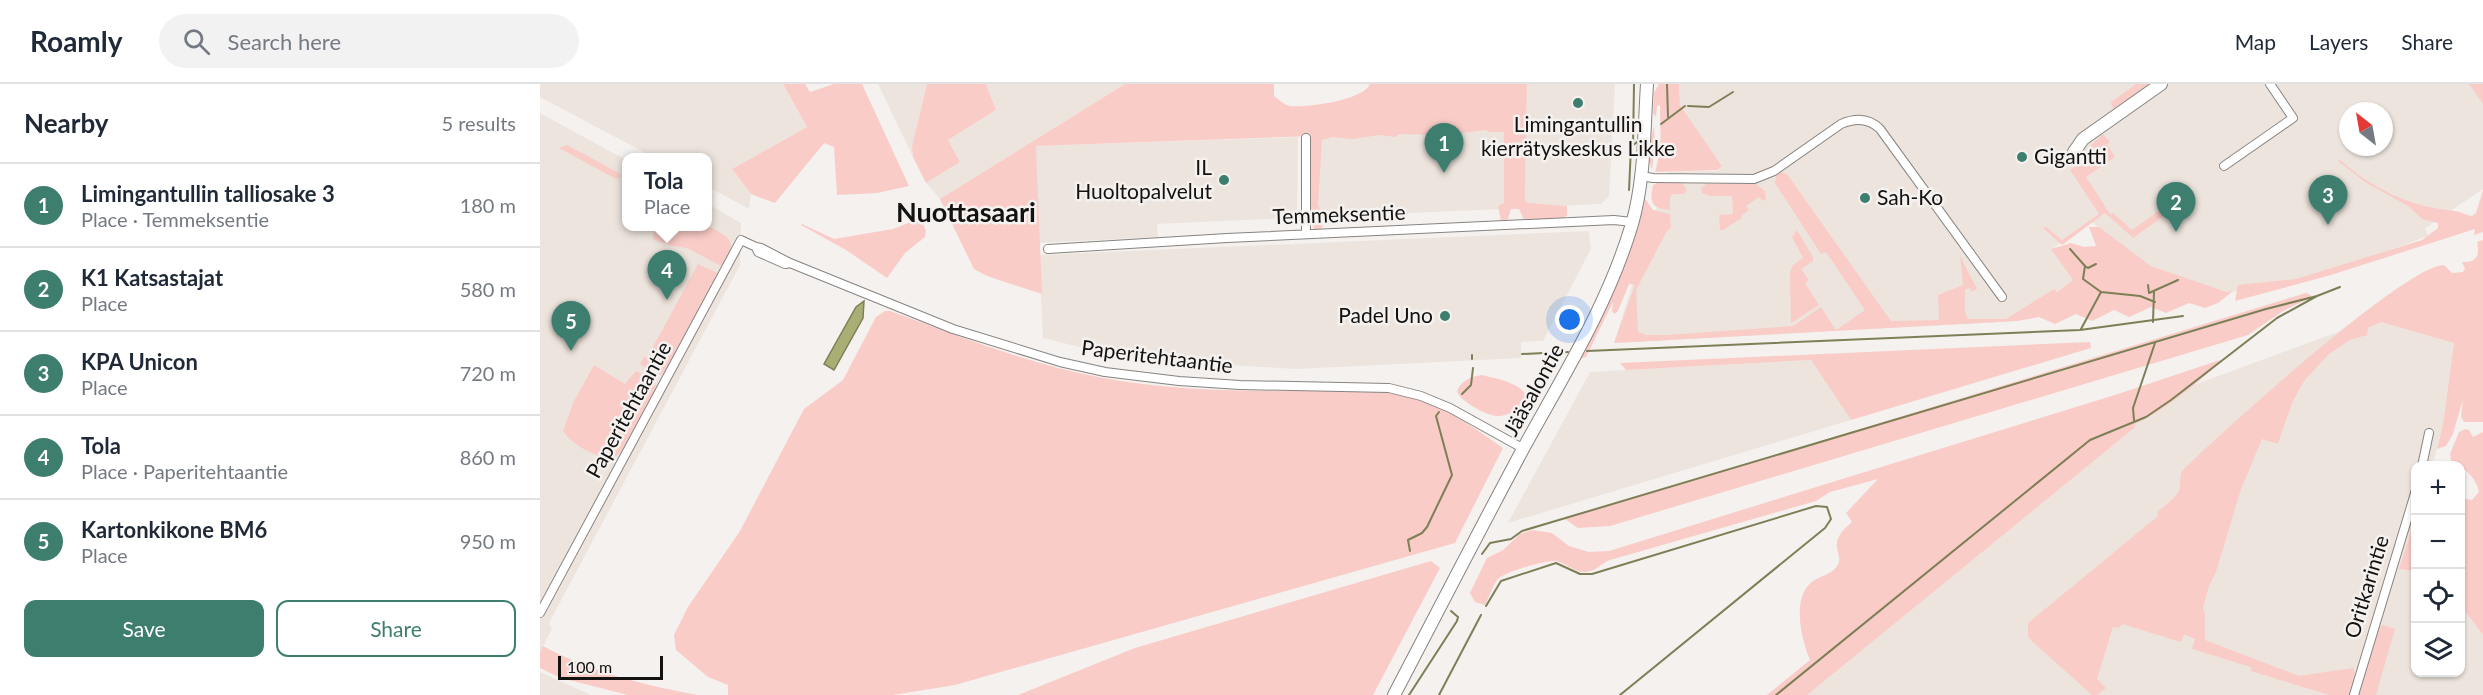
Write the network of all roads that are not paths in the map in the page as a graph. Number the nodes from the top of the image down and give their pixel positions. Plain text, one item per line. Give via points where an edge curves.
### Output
1 (1647, 84) edge
2 (2161, 84) edge
3 (2270, 84) edge
4 (1306, 138) dead end
5 (2074, 152) dead end
6 (2224, 166) dead end
7 (1641, 176) junction
8 (1632, 222) junction
9 (1306, 234) junction
10 (1048, 249) dead end
11 (2001, 297) dead end
12 (2429, 433) dead end
13 (1524, 449) junction
14 (2423, 461) edge
15 (2411, 503) edge
16 (540, 613) edge
17 (1394, 695) edge
18 (2354, 695) edge

1 - 7 main road, Jääsalontie
2 - 5 main road via 2084,139
3 - 6 street via 2293,118
4 - 9 street
7 - 8 main road, Jääsalontie
7 - 11 street via 1754,179 1774,171 1841,124 1851,120 1869,122 1880,129
8 - 9 street, Temmeksentie
8 - 13 main road, Jääsalontie via 1596,314
9 - 10 street, Temmeksentie
12 - 14 street
13 - 16 street, Paperitehtaantie via 1450,408 1389,388 1179,381 1060,362 953,329 785,264 741,240
13 - 17 main road, Jääsalontie
15 - 18 street, Oritkarintie

